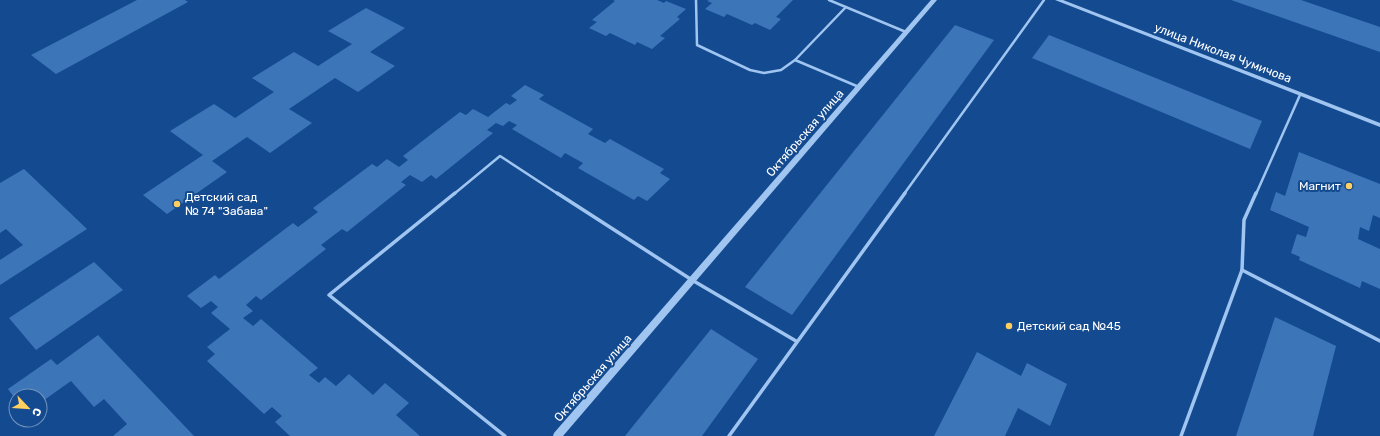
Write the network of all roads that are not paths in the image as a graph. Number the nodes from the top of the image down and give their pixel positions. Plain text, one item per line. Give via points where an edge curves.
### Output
1 (696, 0) edge
2 (829, 0) edge
3 (934, 0) edge
4 (1044, 0) edge
5 (1058, 0) edge
6 (846, 7) junction
7 (906, 32) junction
8 (795, 60) junction
9 (859, 87) junction
10 (1300, 95) junction
11 (1380, 125) edge
12 (1242, 270) junction
13 (692, 280) junction
14 (796, 341) junction
15 (1380, 341) edge
16 (505, 436) edge
17 (558, 436) edge
18 (729, 436) edge
19 (1181, 436) edge

1 - 8 lane via 697,45 757,72 781,70
2 - 6 lane
3 - 7 street, Октябрьская улица
4 - 14 lane
5 - 10 street, улица Николая Чумичова
6 - 7 lane
6 - 8 lane
7 - 9 street, Октябрьская улица
8 - 9 lane
9 - 13 street, Октябрьская улица
10 - 11 street, улица Николая Чумичова
10 - 12 lane via 1244,220
12 - 15 lane
12 - 19 lane
13 - 14 lane
13 - 16 lane via 500,156 329,295
13 - 17 street, Октябрьская улица
14 - 18 lane

